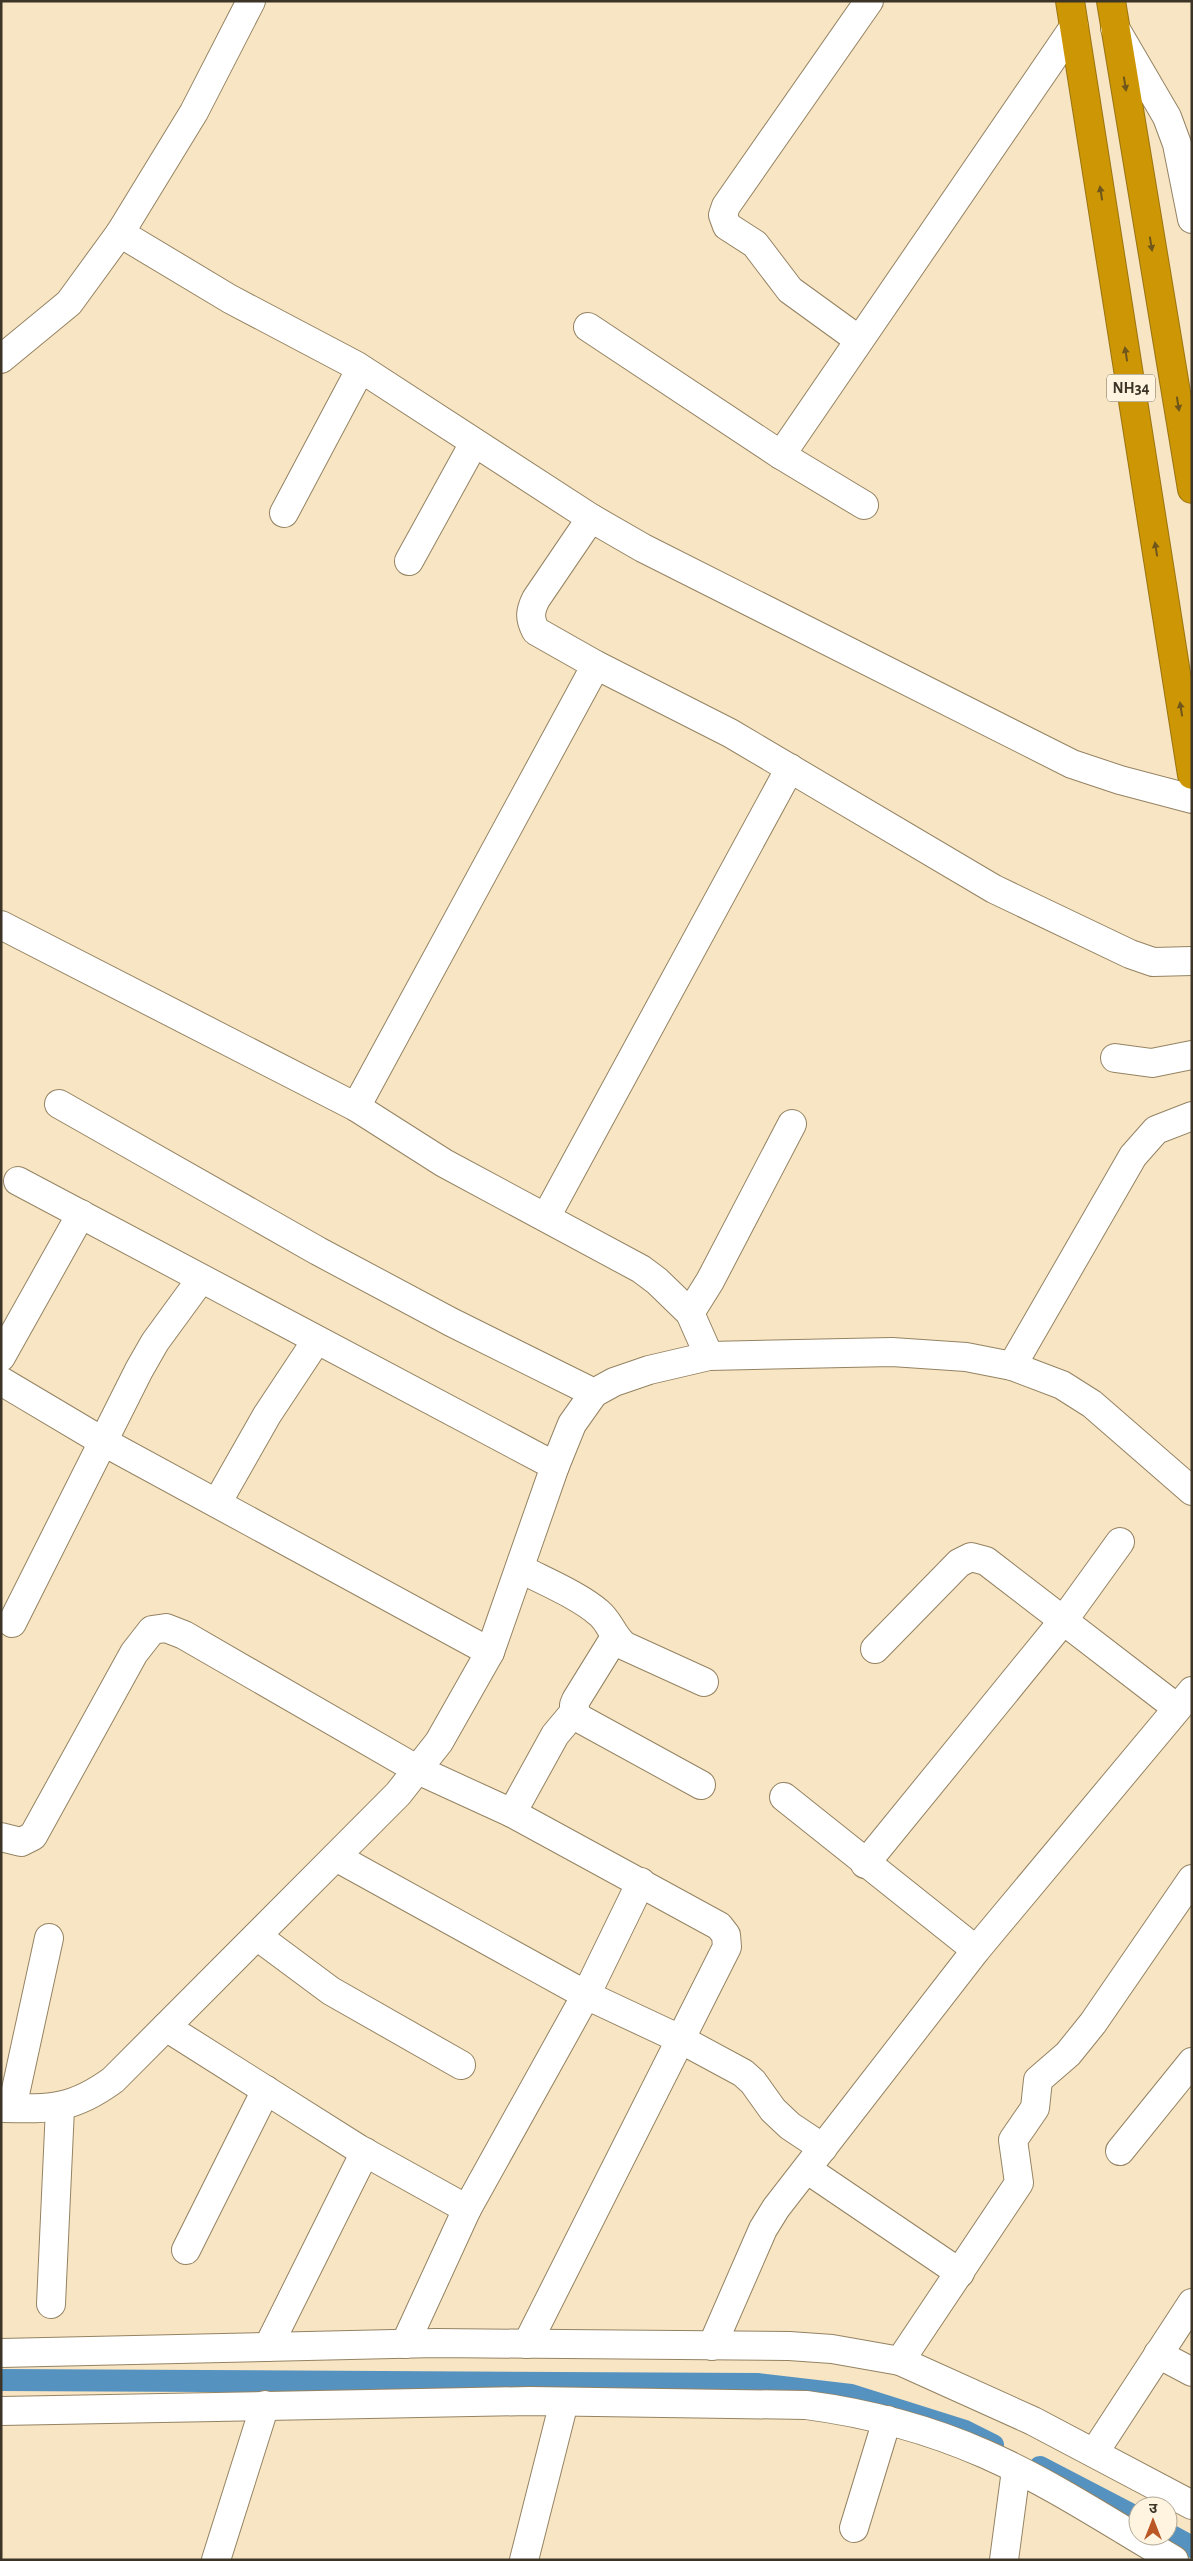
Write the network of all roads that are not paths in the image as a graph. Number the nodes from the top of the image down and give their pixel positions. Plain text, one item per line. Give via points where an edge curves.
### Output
1 (251, 1) edge
2 (869, 1) edge
3 (1111, 1) edge
4 (1072, 14) edge
5 (1115, 28) junction
6 (1192, 219) edge
7 (120, 233) junction
8 (588, 327) dead end
9 (859, 340) junction
10 (1, 359) edge
11 (360, 370) junction
12 (474, 443) junction
13 (781, 455) junction
14 (1192, 490) edge
15 (864, 505) dead end
16 (284, 513) dead end
17 (591, 518) junction
18 (409, 561) dead end
19 (596, 665) junction
20 (790, 768) junction
21 (1192, 775) edge
22 (1192, 798) edge
23 (1, 925) edge
24 (1192, 961) edge
25 (1192, 1055) edge
26 (1115, 1058) dead end
27 (59, 1104) dead end
28 (356, 1107) junction
29 (1192, 1116) edge
30 (792, 1124) dead end
31 (18, 1181) dead end
32 (81, 1214) junction
33 (546, 1217) junction
34 (201, 1279) junction
35 (690, 1313) junction
36 (316, 1341) junction
37 (709, 1356) junction
38 (1, 1357) edge
39 (1012, 1366) junction
40 (1, 1380) edge
41 (594, 1393) junction
42 (102, 1441) junction
43 (554, 1466) junction
44 (1192, 1491) edge
45 (217, 1503) junction
46 (1120, 1542) dead end
47 (521, 1569) junction
48 (1063, 1621) junction
49 (12, 1623) dead end
50 (615, 1638) junction
51 (876, 1649) dead end
52 (490, 1652) junction
53 (704, 1682) dead end
54 (1184, 1700) edge
55 (575, 1711) junction
56 (418, 1770) junction
57 (702, 1785) dead end
58 (784, 1797) dead end
59 (512, 1813) junction
60 (1, 1837) edge
61 (336, 1857) junction
62 (865, 1864) junction
63 (1192, 1880) edge
64 (641, 1882) junction
65 (257, 1936) junction
66 (49, 1938) dead end
67 (976, 1950) junction
68 (586, 1995) junction
69 (166, 2027) junction
70 (680, 2039) junction
71 (1192, 2062) edge
72 (461, 2065) dead end
73 (266, 2090) junction
74 (7, 2108) edge
75 (60, 2108) junction
76 (823, 2148) junction
77 (1120, 2151) dead end
78 (365, 2152) junction
79 (808, 2170) junction
80 (467, 2209) junction
81 (186, 2250) dead end
82 (960, 2273) junction
83 (1192, 2303) edge
84 (51, 2304) dead end
85 (405, 2344) junction
86 (527, 2344) junction
87 (712, 2346) junction
88 (268, 2347) junction
89 (1, 2353) edge
90 (1158, 2354) junction
91 (900, 2361) junction
92 (1192, 2372) edge
93 (564, 2402) junction
94 (265, 2405) junction
95 (1, 2411) edge
96 (887, 2420) junction
97 (1094, 2453) junction
98 (1016, 2470) junction
99 (1192, 2505) edge
100 (854, 2528) dead end
101 (1137, 2550) edge
102 (216, 2560) edge
103 (524, 2560) edge
104 (1004, 2560) edge
105 (1174, 2560) edge

1 - 7 street via 194,112
2 - 9 street via 726,206 723,215 727,226 754,244 790,290
3 - 5 highway, NH34
4 - 9 street
21 -> 4 highway, NH34
5 - 6 street via 1168,117 1177,144
5 -> 14 highway, NH34
7 - 10 street via 69,303
7 - 11 street via 230,299
8 - 13 street
9 - 13 street
11 - 12 street
11 - 16 street
12 - 17 street
12 - 18 street
13 - 15 street
17 - 19 street via 530,612 536,630
17 - 22 street via 715,586 1072,764
19 - 20 street via 730,733
19 - 28 street
20 - 24 street via 994,889 1130,954 1153,962
20 - 33 street
23 - 28 street
25 - 26 street via 1152,1063
27 - 41 street via 318,1251
28 - 33 street via 444,1163
29 - 39 street via 1156,1130 1133,1156
30 - 35 street
31 - 32 street
32 - 34 street
32 - 38 street
33 - 35 street via 641,1269
34 - 36 street
34 - 42 street via 155,1342
35 - 37 street
36 - 43 street
36 - 45 street via 267,1414
37 - 39 street via 892,1352 966,1357
37 - 41 street via 649,1370
39 - 44 street via 1062,1385 1092,1404
40 - 42 street
41 - 43 street via 572,1424
42 - 45 street
42 - 49 street
43 - 47 street
45 - 52 street
46 - 48 street
47 - 50 street via 595,1610 605,1619
47 - 52 street
48 - 51 street via 986,1561 971,1557 959,1562
48 - 54 street
48 - 62 street
50 - 53 street via 625,1646
50 - 55 street via 576,1700
52 - 56 street via 443,1735
54 - 67 street
55 - 57 street via 583,1721
55 - 59 street via 556,1735
56 - 59 street
56 - 60 street via 184,1635 166,1628 152,1630 134,1653 33,1836 21,1842
56 - 61 street
58 - 62 street
59 - 64 street
61 - 65 street
61 - 68 street
62 - 67 street
63 - 82 street via 1092,2023 1068,2054 1038,2080 1035,2108 1013,2140 1019,2183
64 - 68 street
64 - 70 street via 709,1918 726,1935 727,1947
65 - 69 street
65 - 72 street via 331,1991
66 - 74 street
67 - 76 street
68 - 70 street
68 - 80 street
69 - 73 street
69 - 75 street via 113,2080 96,2092
70 - 76 street via 743,2073 790,2126
70 - 86 street
71 - 77 street
73 - 78 street
73 - 81 street
74 - 75 street
75 - 84 street
76 - 79 street
78 - 80 street
78 - 88 street
79 - 82 street
79 - 87 street via 763,2229
80 - 85 street
82 - 91 street
83 - 90 street
85 - 86 street
85 - 88 street
86 - 87 street
87 - 91 street via 832,2349
88 - 89 street
90 - 92 street
90 - 97 street
91 - 97 street via 1033,2421
93 - 94 street
93 - 96 street via 806,2406
93 - 103 street
94 - 95 street
94 - 102 street
96 - 98 street via 958,2444
96 - 100 street
97 - 99 street
98 - 101 street
98 - 104 street
101 - 105 street

